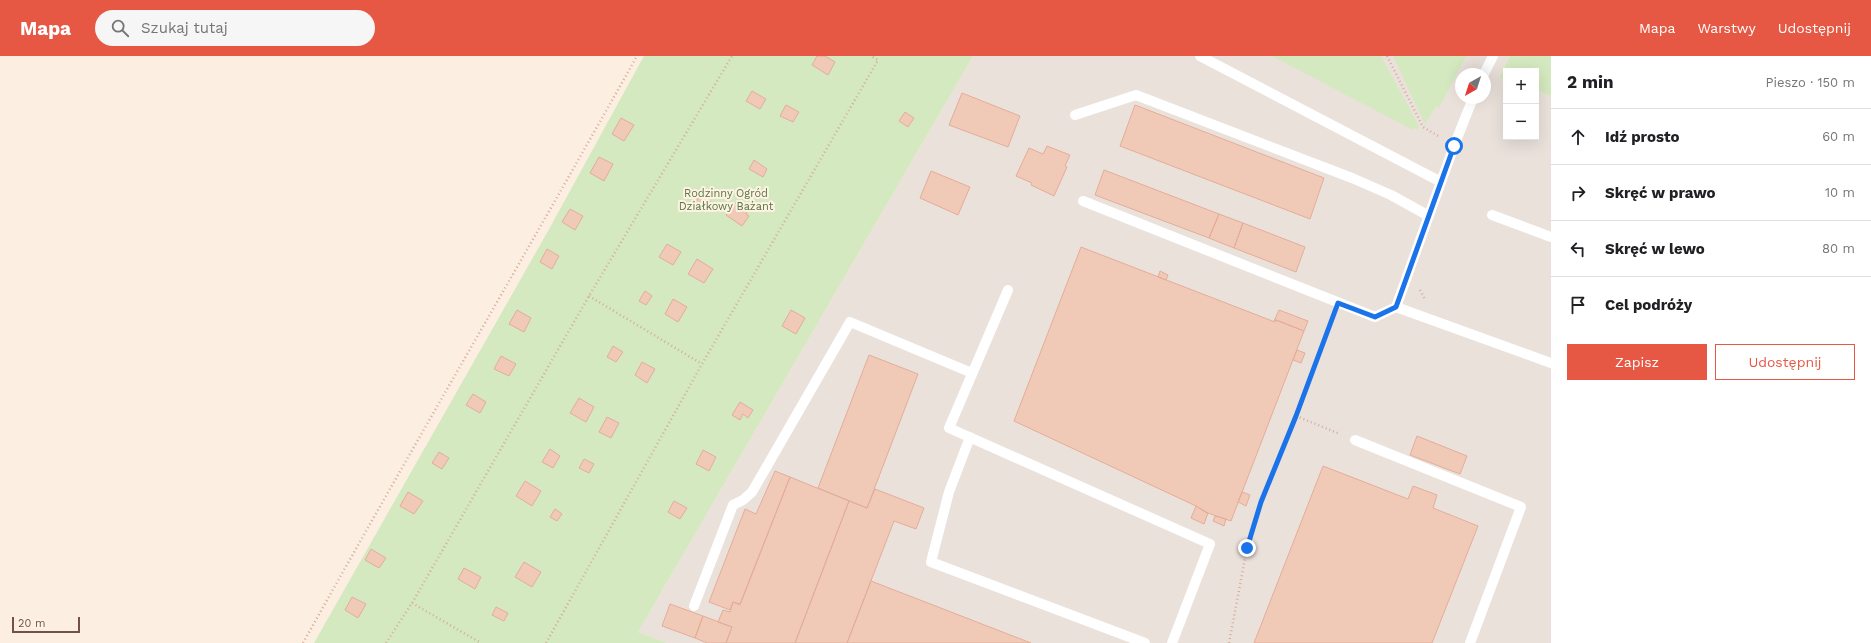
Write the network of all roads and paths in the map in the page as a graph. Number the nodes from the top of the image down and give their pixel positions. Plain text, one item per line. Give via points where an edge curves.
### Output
1 (636, 56) edge
2 (732, 56) edge
3 (871, 56) edge
4 (1200, 56) edge
5 (1387, 56) edge
6 (1492, 56) edge
7 (1487, 68) edge
8 (1471, 104) edge
9 (1075, 115) dead end
10 (1443, 138) dead end
11 (1441, 182) junction
12 (1083, 201) dead end
13 (1492, 215) dead end
14 (1429, 216) junction
15 (1551, 237) edge
16 (1419, 286) dead end
17 (1008, 290) dead end
18 (589, 296) junction
19 (1426, 300) dead end
20 (1338, 303) junction
21 (1396, 307) junction
22 (1551, 363) edge
23 (702, 364) junction
24 (972, 373) junction
25 (1296, 416) junction
26 (970, 437) junction
27 (1355, 440) joint
28 (412, 603) junction
29 (694, 606) dead end
30 (304, 643) edge
31 (386, 643) edge
32 (481, 643) edge
33 (546, 643) edge
34 (1145, 643) edge
35 (1172, 643) edge
36 (1229, 643) edge
37 (1470, 643) edge

1 - 30 path via 532,243 379,506
2 - 18 path
3 - 23 path via 878,60
4 - 11 lane
5 - 10 path via 1423,127
6 - 7 lane
8 - 11 lane
9 - 14 lane via 1136,95 1352,178 1391,195
11 - 14 lane
12 - 20 lane
13 - 15 lane
14 - 21 lane
16 - 19 path
17 - 24 lane
18 - 23 path
18 - 28 path
20 - 21 lane via 1375,317
20 - 25 path
21 - 22 lane
23 - 33 path
24 - 26 lane via 949,428
24 - 29 lane via 850,322 752,492 733,505
25 - 27 path
25 - 36 path via 1261,502 1247,548
26 - 34 lane via 948,492 931,562
26 - 35 lane via 1210,544
27 - 37 lane via 1521,507
28 - 31 path
28 - 32 path

